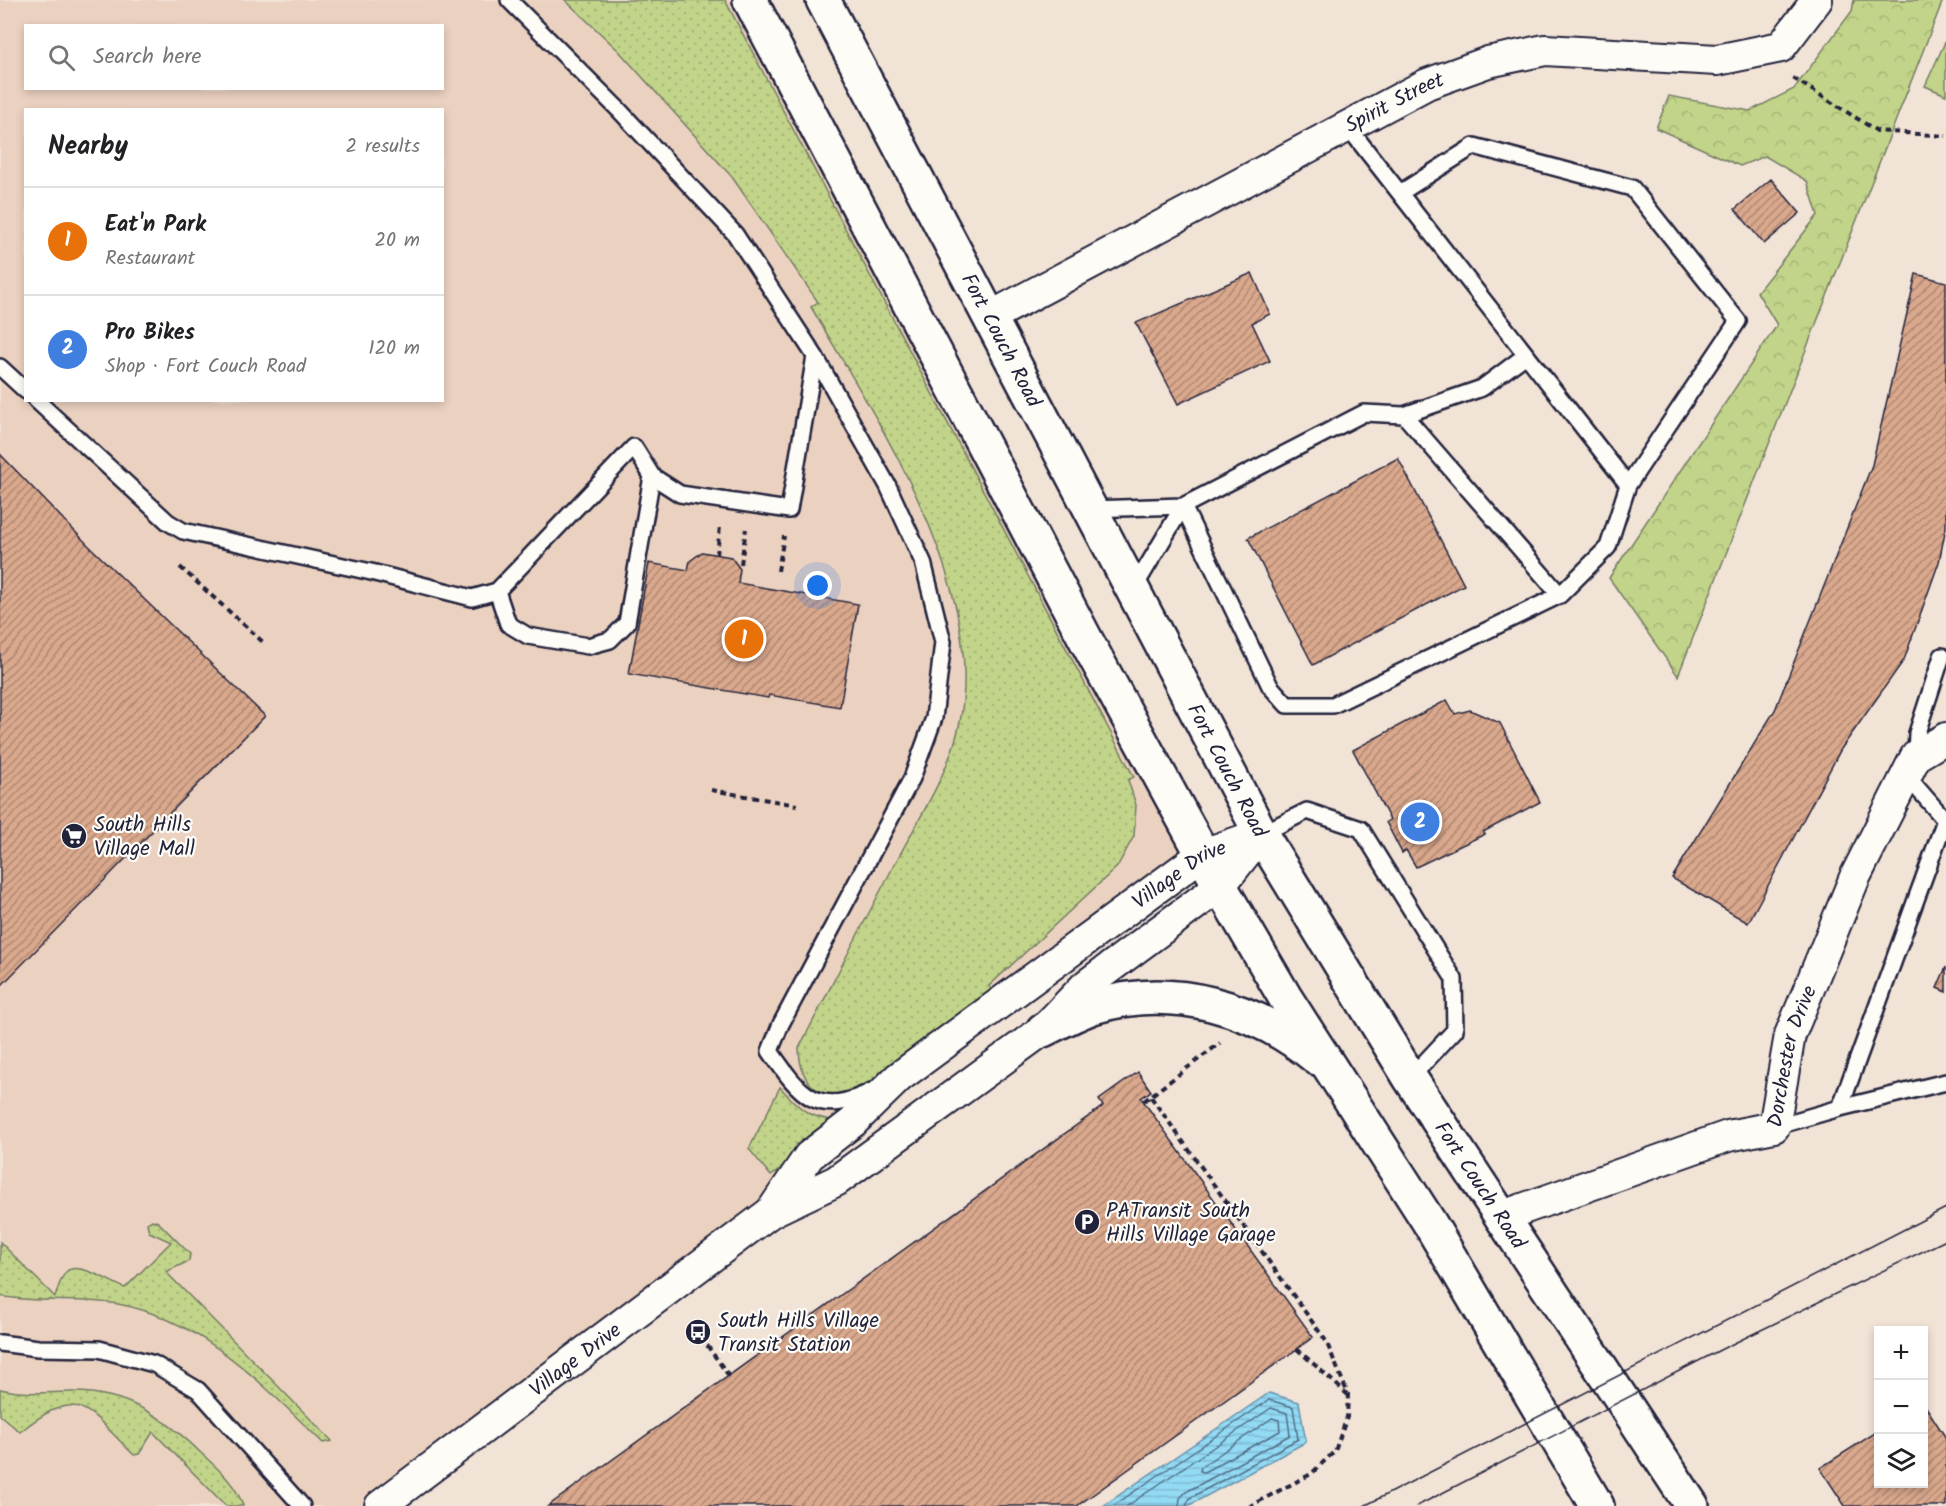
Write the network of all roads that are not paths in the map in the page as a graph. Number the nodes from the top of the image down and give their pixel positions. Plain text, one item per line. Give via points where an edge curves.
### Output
1 (509, 0) edge
2 (750, 0) edge
3 (823, 0) edge
4 (1817, 0) edge
5 (1348, 127) junction
6 (1400, 193) junction
7 (990, 317) junction
8 (1526, 355) junction
9 (815, 356) junction
10 (0, 367) edge
11 (24, 389) edge
12 (38, 402) edge
13 (1404, 415) junction
14 (652, 476) junction
15 (1628, 485) junction
16 (1183, 506) junction
17 (1090, 509) junction
18 (1133, 590) junction
19 (498, 591) junction
20 (1560, 596) junction
21 (1942, 656) dead end
22 (1946, 738) edge
23 (1911, 766) junction
24 (1945, 820) edge
25 (1261, 834) junction
26 (1203, 855) junction
27 (1220, 886) junction
28 (1043, 1030) junction
29 (1334, 1071) junction
30 (898, 1077) junction
31 (1410, 1078) junction
32 (1946, 1082) edge
33 (1840, 1108) junction
34 (1774, 1127) junction
35 (771, 1212) junction
36 (1500, 1217) junction
37 (0, 1343) edge
38 (302, 1506) edge
39 (380, 1506) edge
40 (1597, 1506) edge
41 (1692, 1506) edge

1 - 9 lane via 735,234
2 - 26 street
3 - 7 street, Fort Couch Road
4 - 5 street, Spirit Street via 1780,47 1717,60 1545,50 1488,62 1427,84
5 - 6 lane
5 - 7 street, Spirit Street
6 - 8 lane
6 - 15 lane via 1474,146 1632,188 1738,321
7 - 17 street, Fort Couch Road
8 - 13 lane via 1482,388
8 - 15 lane
9 - 14 lane via 789,510 680,494
9 - 30 lane via 888,486 923,562 944,642 934,718 912,778 770,1050 796,1088 816,1101 845,1101
10 - 11 lane
12 - 19 lane via 168,522 183,531 472,598
13 - 16 lane via 1364,413
13 - 20 lane
14 - 19 lane via 634,447
14 - 19 lane via 627,623 610,640 588,646 528,636 508,624
15 - 20 lane via 1608,547
16 - 17 lane
16 - 18 lane
16 - 20 lane via 1270,686 1287,705 1332,705
17 - 18 street, Fort Couch Road
18 - 25 street, Fort Couch Road
21 - 23 lane
22 - 23 street
23 - 24 lane
23 - 34 street, Dorchester Drive via 1855,878 1790,1035
24 - 33 lane
25 - 26 street, Village Drive
25 - 27 street, Village Drive
25 - 31 street, Fort Couch Road
25 - 31 lane via 1307,811 1361,829 1454,979 1455,1030
26 - 27 street
26 - 30 street, Village Drive
27 - 28 street, Village Drive via 1085,986
27 - 29 street via 1286,999
28 - 29 street via 1114,1001 1140,997 1187,999 1243,1013 1269,1025
28 - 35 street, Village Drive via 836,1181
29 - 40 street via 1429,1222
30 - 35 street, Village Drive via 853,1122 809,1156
31 - 36 street, Fort Couch Road
32 - 33 lane
33 - 34 lane
34 - 36 street, Dorchester Drive via 1728,1136
35 - 39 street, Village Drive
36 - 41 street, Fort Couch Road
37 - 38 lane via 99,1349 154,1364 198,1390

